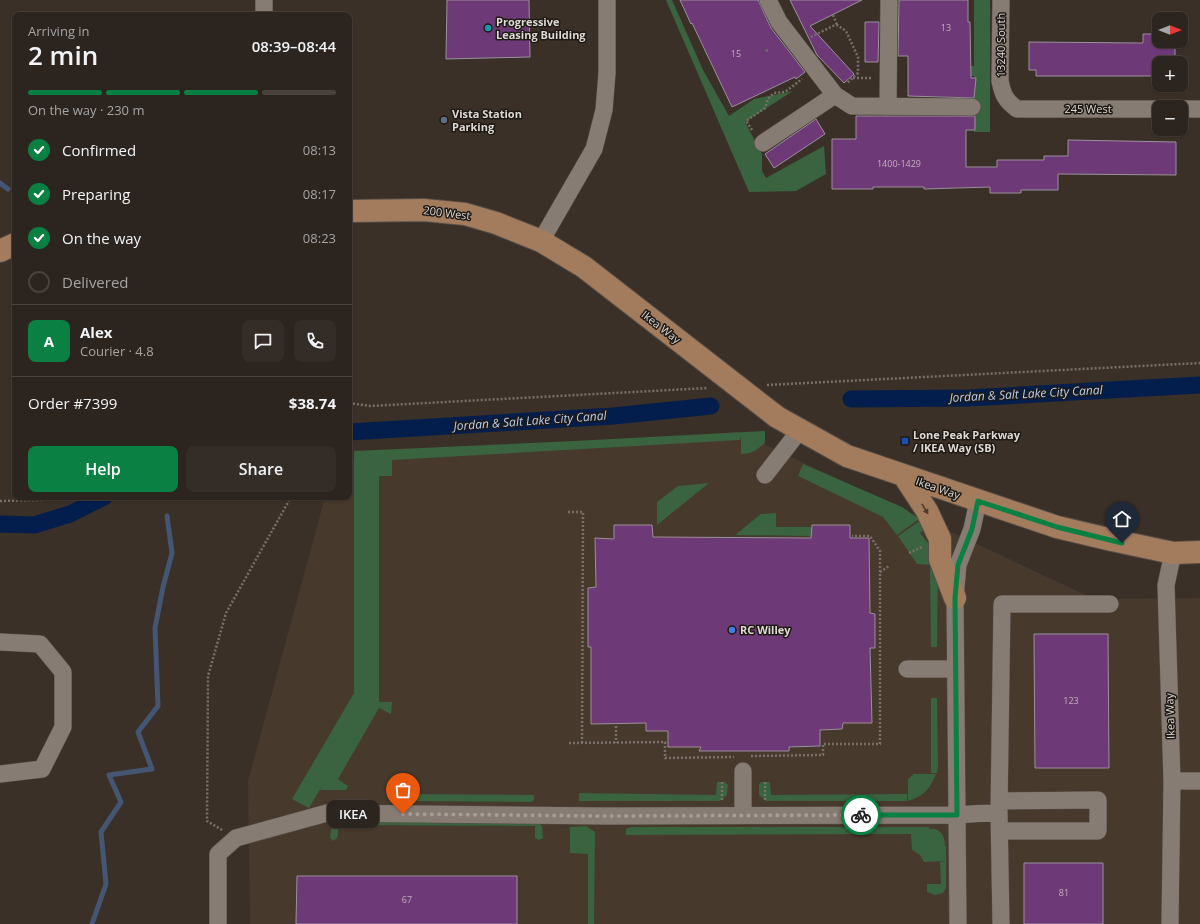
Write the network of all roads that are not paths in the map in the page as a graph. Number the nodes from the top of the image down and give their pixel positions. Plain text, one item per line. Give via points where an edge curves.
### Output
1 (264, 0) edge
2 (607, 0) edge
3 (768, 0) edge
4 (889, 0) edge
5 (1001, 0) edge
6 (264, 12) edge
7 (835, 95) junction
8 (888, 107) junction
9 (972, 107) dead end
10 (1017, 109) joint
11 (1152, 109) edge
12 (1188, 109) edge
13 (1200, 109) edge
14 (759, 139) road end
15 (352, 211) edge
16 (541, 241) junction
17 (12, 245) edge
18 (0, 251) edge
19 (800, 430) junction
20 (765, 475) dead end
21 (904, 476) junction
22 (978, 501) junction
23 (1200, 552) edge
24 (1173, 553) junction
25 (955, 598) junction
26 (1110, 604) dead end
27 (0, 642) edge
28 (955, 669) junction
29 (907, 670) dead end
30 (741, 762) road end
31 (0, 774) edge
32 (1172, 781) junction
33 (1200, 781) edge
34 (999, 807) junction
35 (743, 815) junction
36 (957, 815) junction
37 (1000, 831) junction
38 (218, 924) edge
39 (958, 924) edge
40 (1001, 924) edge
41 (1170, 924) edge

1 - 6 street
2 - 16 street via 604,110 594,149
3 - 7 street via 779,22
4 - 8 street
5 - 10 street, 13240 South via 1000,81 1007,102
7 - 8 street via 852,106
7 - 14 street
8 - 9 street
10 - 11 street, 245 West
12 - 13 street
15 - 16 main road, 200 West via 424,210 465,214 496,222
16 - 19 main road, Ikea Way via 584,267 777,417
17 - 18 main road
19 - 20 street
19 - 21 main road, Ikea Way via 847,456
21 - 22 main road, Ikea Way
21 -> 25 main road via 927,511 940,539 940,560
22 - 24 main road, Ikea Way via 1057,527
22 - 25 street via 972,529 958,565
23 - 24 main road
24 - 32 street, Ikea Way via 1166,585
25 - 28 street
26 - 34 street via 1002,604
27 - 31 street via 40,644 63,672 64,727 42,768
28 - 29 street
28 - 36 street
30 - 35 street
32 - 33 street
32 - 41 street, Ikea Way
34 - 36 street
34 - 37 street
34 - 37 street via 1098,800 1098,831
35 - 36 street
35 - 38 street via 327,814 236,838 218,854
36 - 39 street
37 - 40 street

